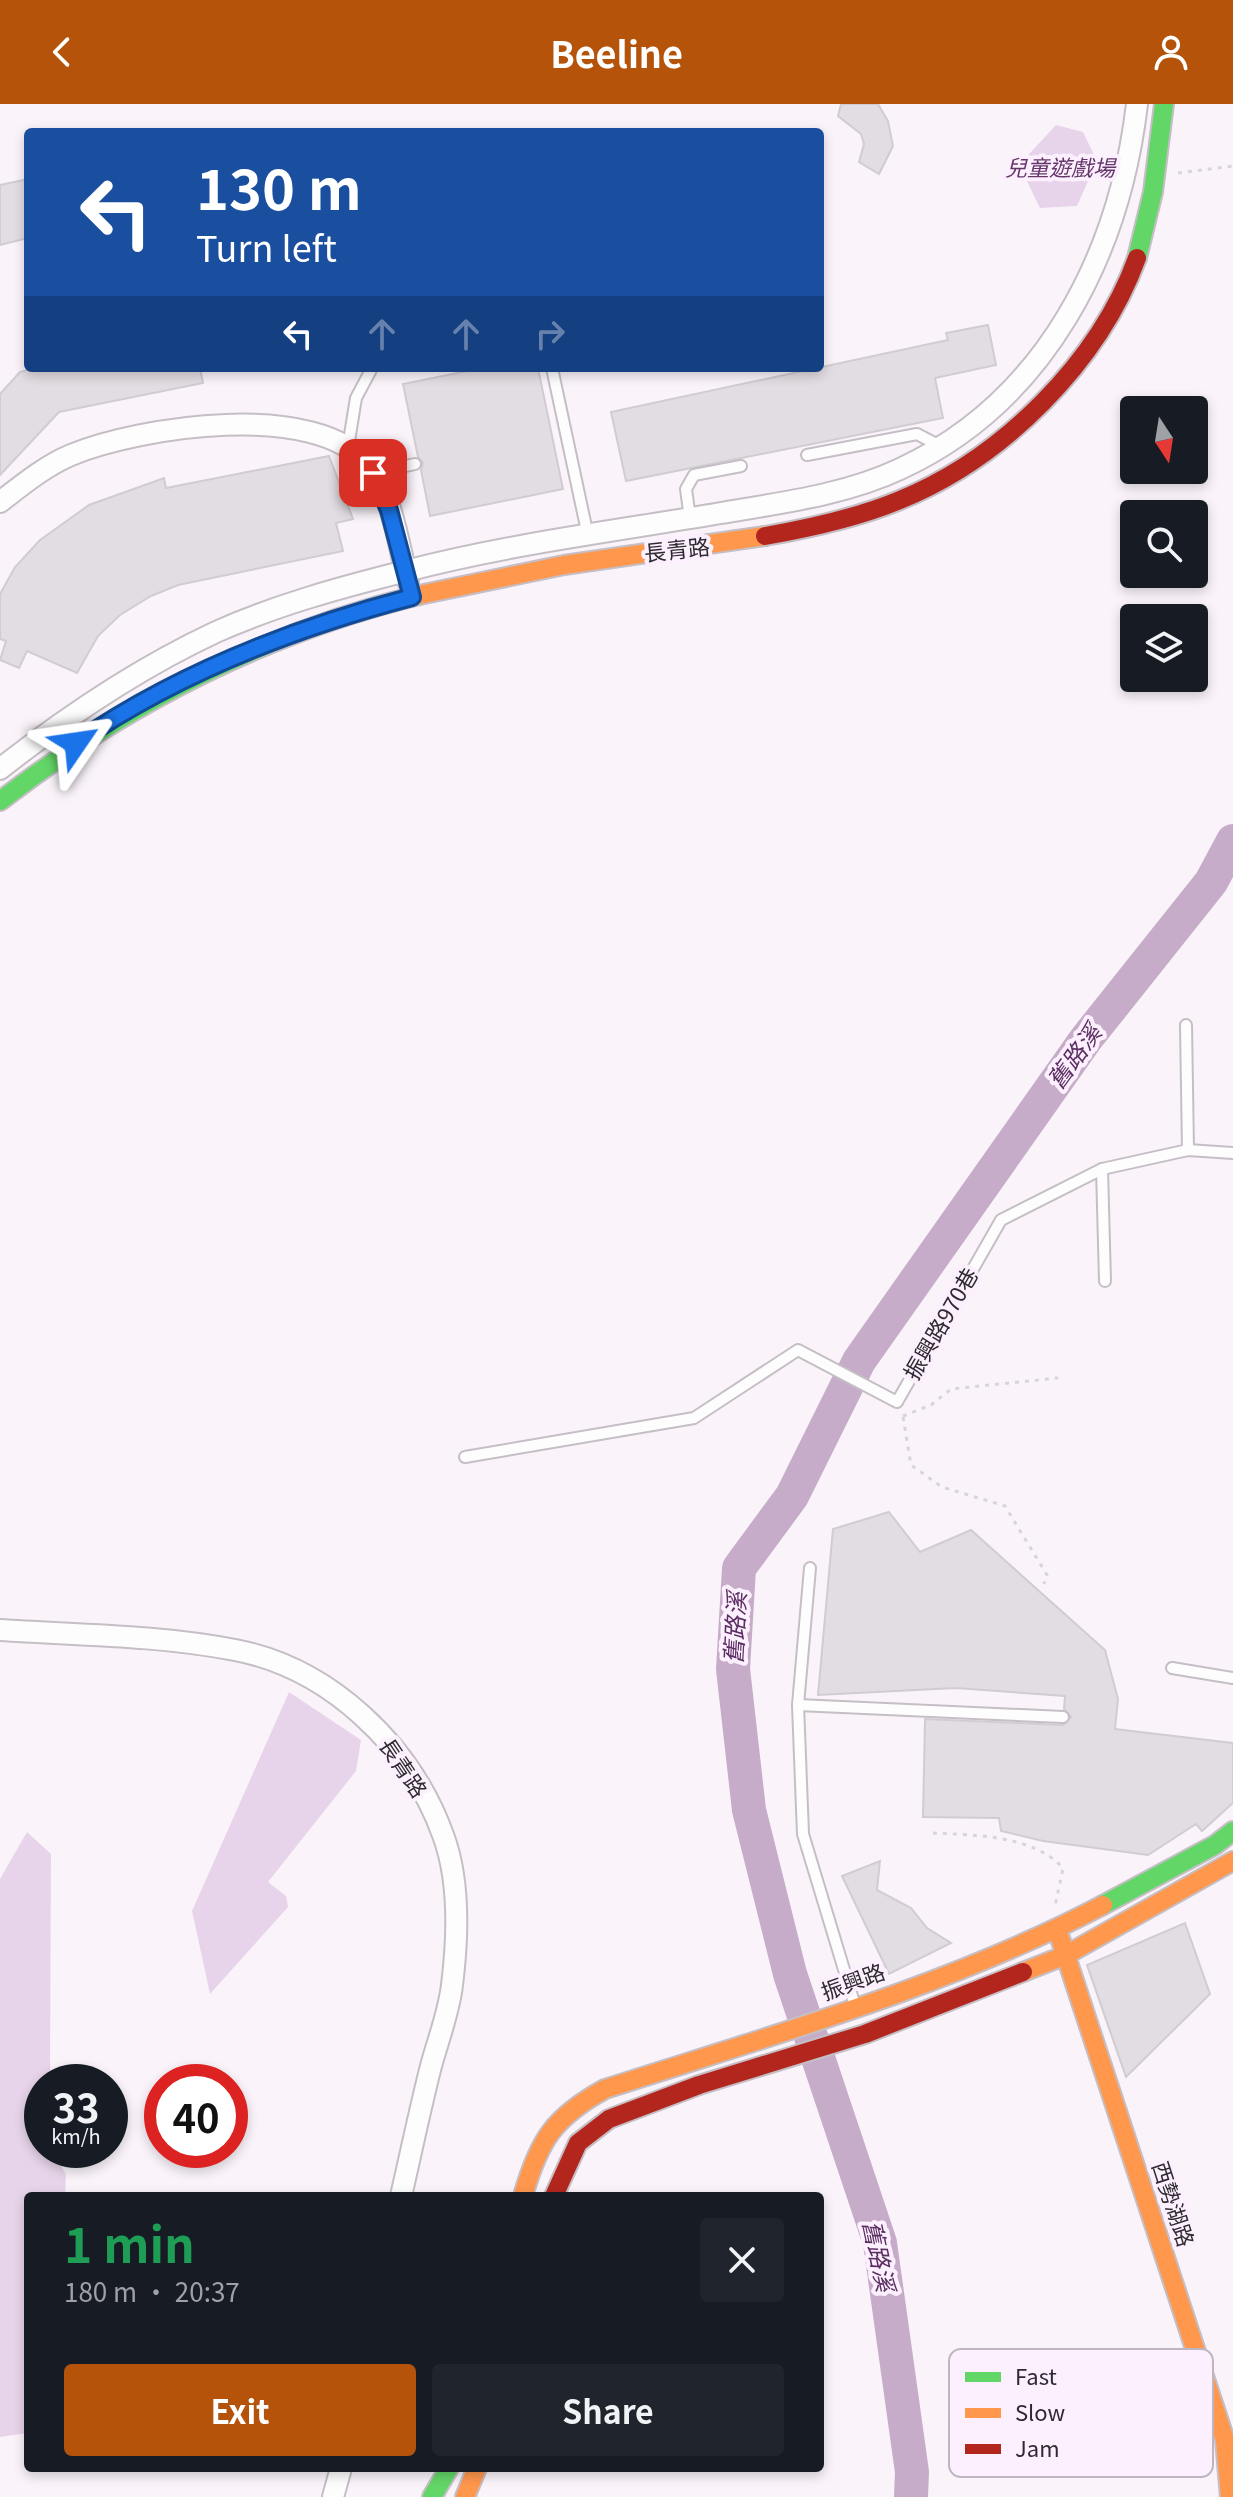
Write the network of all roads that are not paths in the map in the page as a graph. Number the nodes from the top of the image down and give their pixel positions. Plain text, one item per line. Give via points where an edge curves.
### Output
1 (1137, 104) edge
2 (1164, 104) edge
3 (370, 372) edge
4 (553, 372) edge
5 (940, 446) junction
6 (348, 447) junction
7 (807, 455) dead end
8 (415, 464) dead end
9 (741, 466) dead end
10 (373, 473) junction
11 (819, 494) junction
12 (0, 502) edge
13 (690, 518) junction
14 (825, 524) junction
15 (588, 536) junction
16 (405, 571) junction
17 (412, 597) junction
18 (0, 769) edge
19 (0, 801) edge
20 (1186, 1025) dead end
21 (1188, 1150) junction
22 (1233, 1153) edge
23 (1102, 1169) junction
24 (1105, 1281) dead end
25 (465, 1457) dead end
26 (810, 1568) dead end
27 (0, 1630) edge
28 (1172, 1668) dead end
29 (1233, 1678) edge
30 (798, 1705) junction
31 (1063, 1717) dead end
32 (1233, 1831) edge
33 (1233, 1861) edge
34 (1057, 1929) junction
35 (1066, 1955) junction
36 (856, 2008) junction
37 (865, 2034) junction
38 (402, 2192) edge
39 (524, 2192) edge
40 (555, 2192) edge
41 (1195, 2349) edge
42 (1213, 2403) edge
43 (340, 2472) edge
44 (447, 2472) edge
45 (475, 2472) edge
46 (333, 2497) edge
47 (432, 2497) edge
48 (465, 2497) edge
49 (1230, 2497) edge

1 - 5 street, 長青路 via 1112,224 1071,313 1046,352 1012,388 974,424
2 - 14 street, 長青路 via 1157,164 1130,277 1100,332 997,445 927,490
3 - 6 lane via 356,398
4 - 15 lane
5 - 7 lane via 917,434
5 - 11 street, 長青路 via 899,470
6 - 10 street
6 - 12 street via 290,427 242,424 108,441 68,456
8 - 10 lane
9 - 13 lane via 694,475 686,489
10 - 16 street
11 - 13 street, 長青路
11 - 14 lane
13 - 15 street, 長青路
14 - 17 street, 長青路 via 783,535 551,568
15 - 16 street, 長青路
16 - 17 street
16 - 18 street, 長青路 via 216,632 96,699
17 - 19 street, 長青路 via 226,660 96,729
20 - 21 lane
21 - 22 lane, 振興路970巷
21 - 23 lane, 振興路970巷
23 - 24 lane
23 - 25 lane, 振興路970巷 via 1001,1220 897,1402 798,1350 694,1418
26 - 30 lane
27 - 38 street, 長青路 via 238,1650 322,1685 393,1747 443,1834 452,1866 456,1926 452,1986
28 - 29 lane
30 - 31 lane
30 - 36 lane via 803,1834
32 - 34 street, 振興路
33 - 35 street
34 - 35 street, 西勢湖路
34 - 36 street, 振興路
35 - 37 street
35 - 41 street, 西勢湖路
36 - 37 lane
36 - 39 street, 振興路 via 605,2089 574,2105 553,2122
37 - 40 street via 609,2119 578,2143
42 - 49 street, 西勢湖路 via 1225,2440
43 - 46 street
44 - 47 street
45 - 48 street

